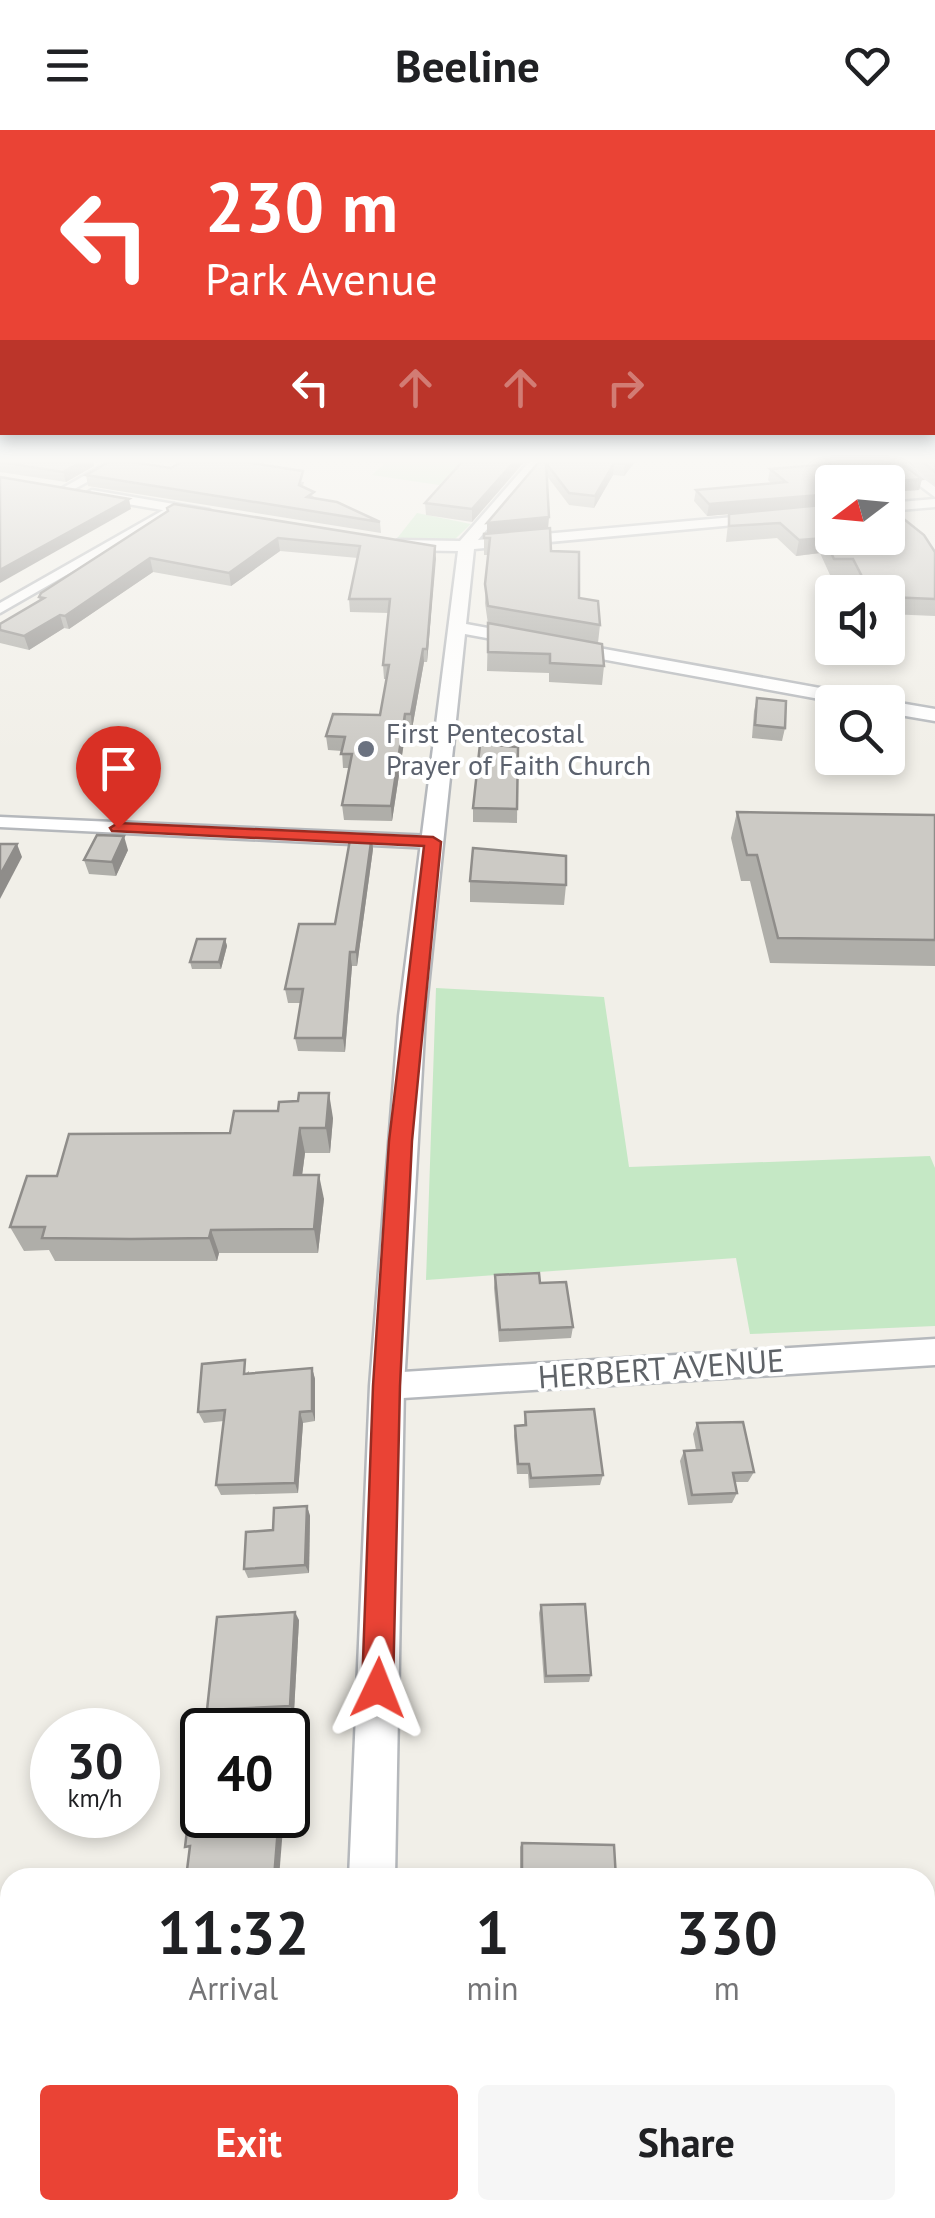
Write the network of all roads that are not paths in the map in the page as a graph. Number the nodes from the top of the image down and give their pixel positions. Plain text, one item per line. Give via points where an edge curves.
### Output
1 (85, 559) edge
2 (465, 559) edge
3 (0, 609) edge
4 (459, 628) junction
5 (815, 693) edge
6 (905, 710) edge
7 (935, 716) edge
8 (0, 822) edge
9 (433, 842) junction
10 (935, 1352) edge
11 (386, 1386) junction
12 (372, 1868) edge

1 - 3 street
2 - 4 street
4 - 5 street
4 - 9 street
6 - 7 street
8 - 9 street
9 - 11 street via 400,1141
10 - 11 street, HERBERT AVENUE
11 - 12 street

